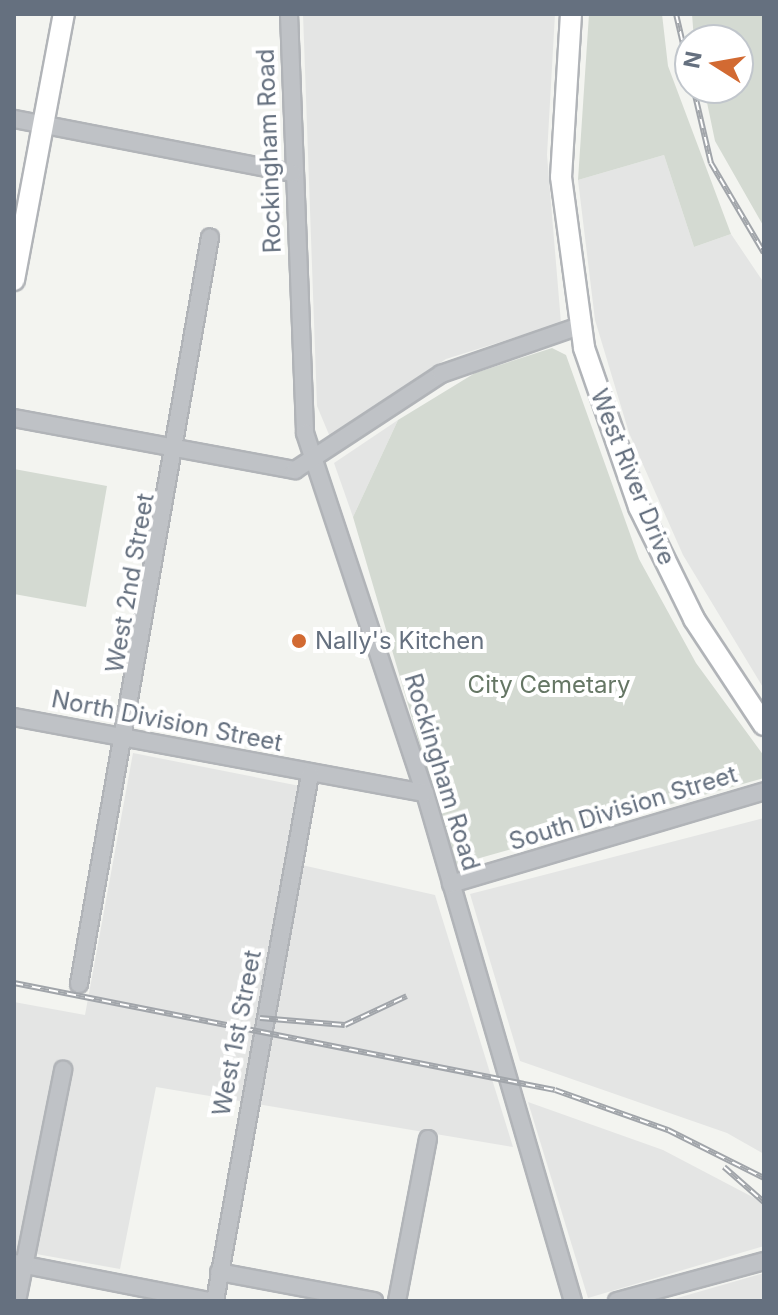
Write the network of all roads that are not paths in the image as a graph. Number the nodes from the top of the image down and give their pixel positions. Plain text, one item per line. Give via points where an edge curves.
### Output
1 (64, 14) edge
2 (289, 14) edge
3 (571, 14) edge
4 (14, 119) edge
5 (43, 125) junction
6 (293, 173) junction
7 (210, 237) dead end
8 (14, 280) edge
9 (580, 326) junction
10 (14, 418) edge
11 (178, 448) junction
12 (314, 460) junction
13 (14, 717) edge
14 (764, 725) edge
15 (126, 738) junction
16 (310, 774) junction
17 (764, 791) edge
18 (425, 793) junction
19 (451, 884) junction
20 (79, 984) dead end
21 (63, 1070) dead end
22 (428, 1139) dead end
23 (764, 1261) edge
24 (19, 1264) edge
25 (219, 1272) junction
26 (17, 1301) edge
27 (212, 1301) edge
28 (374, 1301) edge
29 (397, 1301) edge
30 (573, 1301) edge
31 (617, 1301) edge

1 - 5 main road
2 - 6 street, Rockingham Road
3 - 9 main road, West River Drive via 561,177
4 - 5 street
5 - 6 street
5 - 8 main road
6 - 12 street, Rockingham Road via 305,433
7 - 11 street, West 2nd Street
9 - 12 street via 441,374
9 - 14 main road, West River Drive via 639,507 694,619
10 - 11 street
11 - 12 street via 295,470
11 - 15 street, West 2nd Street
12 - 18 street, Rockingham Road
13 - 15 street, North Division Street
15 - 16 street, North Division Street
15 - 20 street, West 2nd Street
16 - 18 street
16 - 25 street, West 1st Street
17 - 19 street, South Division Street
18 - 19 street, Rockingham Road
19 - 30 street, Rockingham Road
21 - 24 street
22 - 29 street
23 - 31 street
24 - 26 street
24 - 27 street
25 - 27 street, West 1st Street
25 - 28 street

